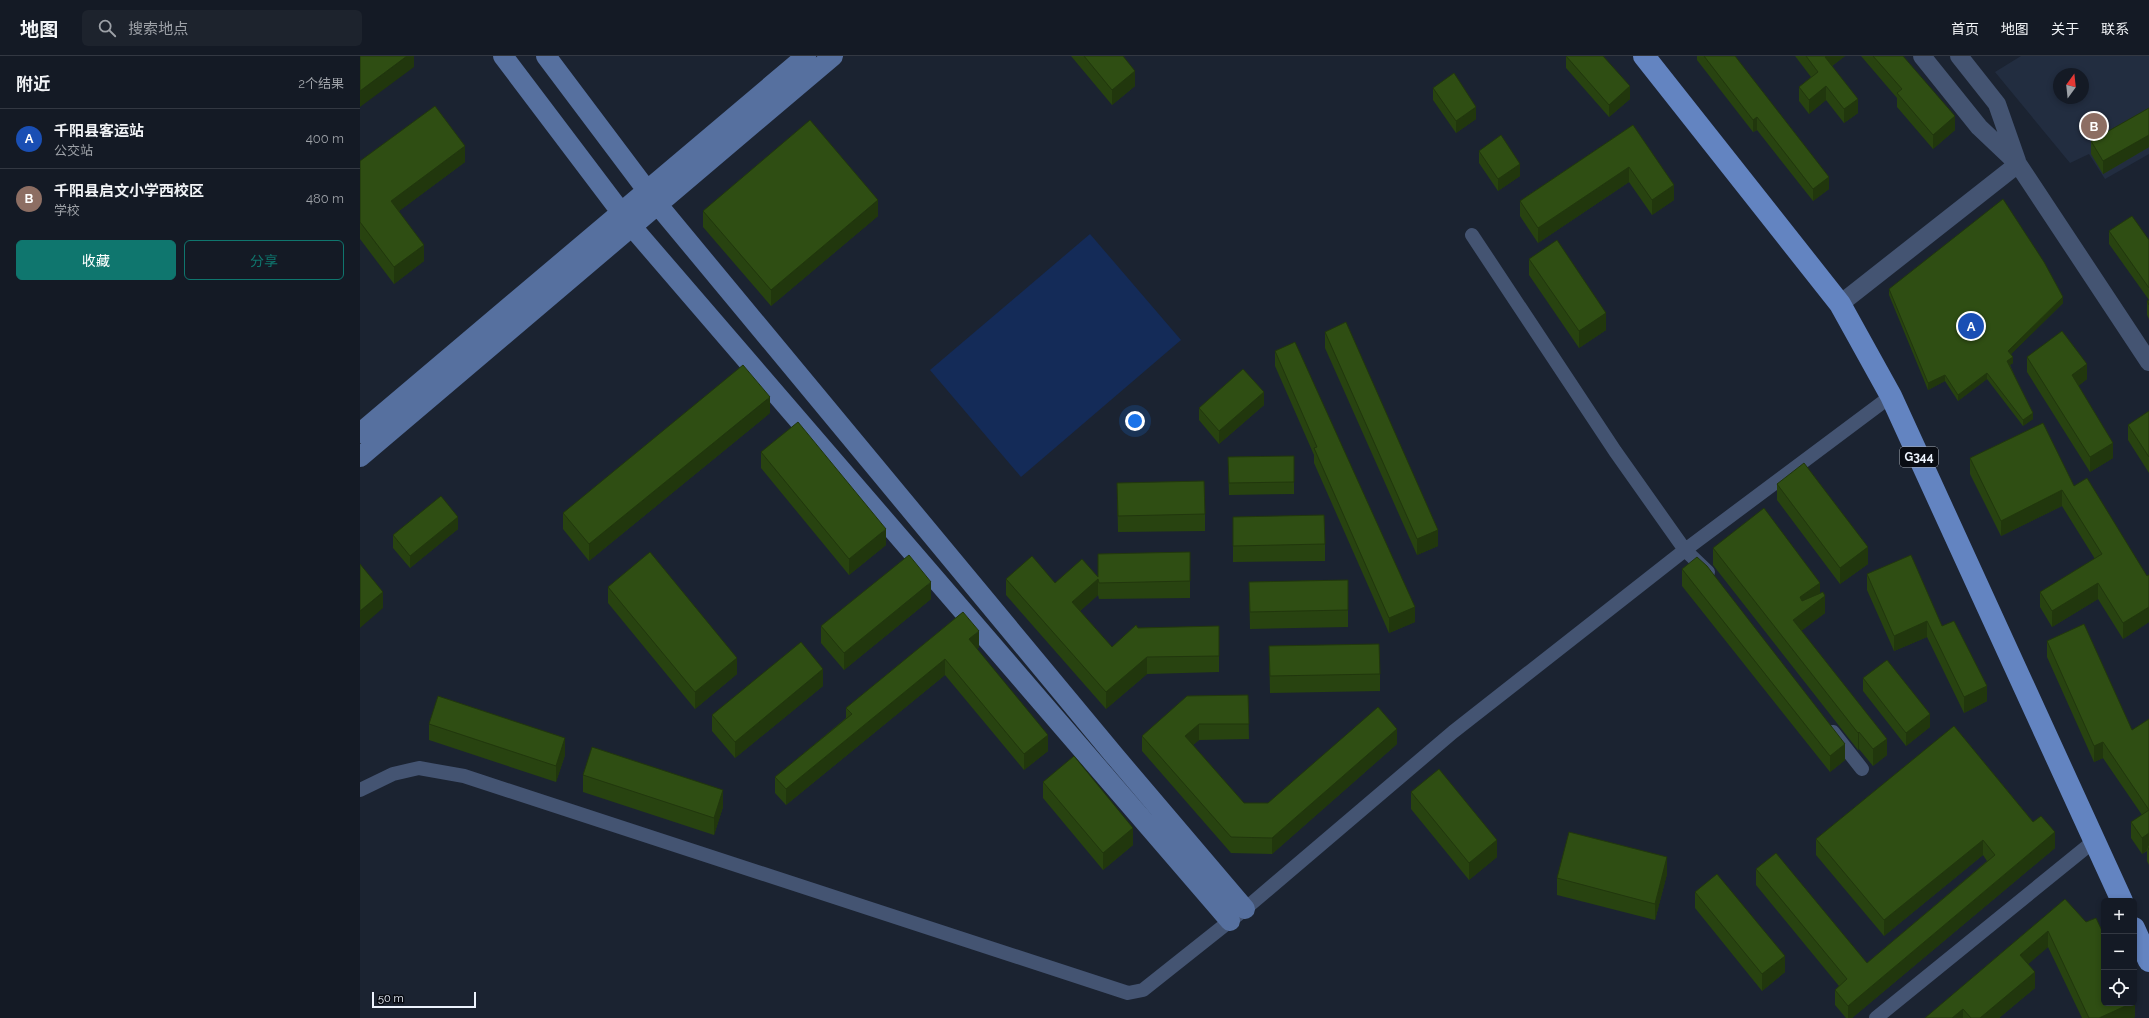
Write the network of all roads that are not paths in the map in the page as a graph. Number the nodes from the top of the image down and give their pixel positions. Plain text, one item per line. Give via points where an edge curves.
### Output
1 (503, 56) edge
2 (546, 56) edge
3 (806, 56) edge
4 (833, 56) edge
5 (1644, 56) edge
6 (1922, 56) edge
7 (1959, 56) edge
8 (2018, 164) junction
9 (653, 198) junction
10 (627, 220) junction
11 (1472, 235) dead end
12 (1840, 304) junction
13 (2149, 362) edge
14 (1892, 396) junction
15 (360, 433) edge
16 (360, 457) edge
17 (1685, 550) junction
18 (1718, 583) edge
19 (1824, 720) edge
20 (1862, 769) dead end
21 (360, 790) edge
22 (2094, 841) junction
23 (2121, 898) edge
24 (1238, 915) junction
25 (2137, 934) edge
26 (2149, 961) edge
27 (1876, 1018) edge

1 - 10 main road
2 - 9 main road
3 - 9 main road
4 - 9 main road
5 - 12 main road, G344
6 - 8 street via 1979,127
7 - 8 street via 1997,104
8 - 12 street
8 - 13 street
9 - 10 main road
9 - 24 main road via 1109,749
10 - 15 main road
10 - 16 main road
10 - 24 main road
11 - 17 street via 1615,451
12 - 14 main road, G344
14 - 17 street
14 - 22 main road, G344
17 - 18 street
17 - 24 street via 1453,732
19 - 20 street
21 - 24 street via 393,774 419,768 464,776 1128,993 1143,990
22 - 23 main road, G344
22 - 27 street
25 - 26 main road

